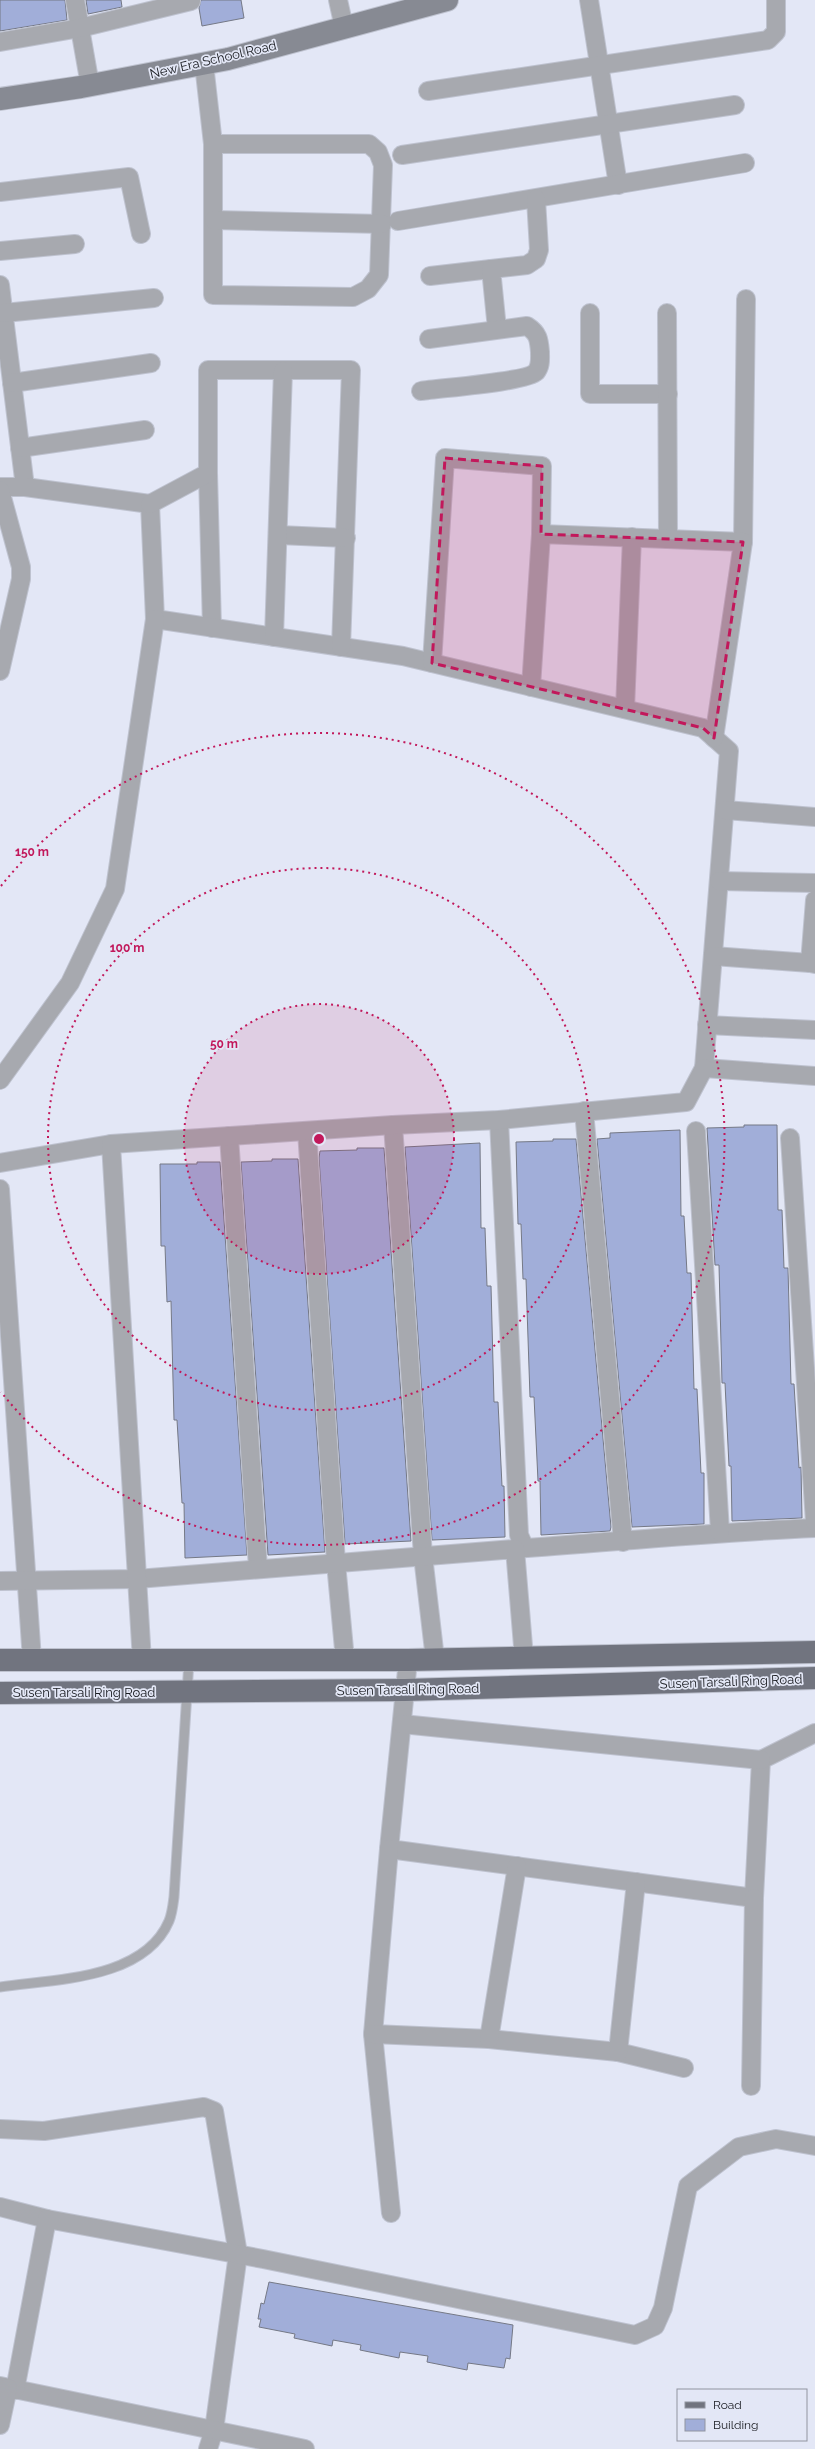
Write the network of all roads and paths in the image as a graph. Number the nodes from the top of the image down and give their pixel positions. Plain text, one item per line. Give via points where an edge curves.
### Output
1 (75, 0) edge
2 (338, 0) edge
3 (447, 0) edge
4 (589, 0) edge
5 (776, 0) edge
6 (191, 1) dead end
7 (414, 4) edge
8 (344, 26) junction
9 (80, 28) junction
10 (0, 42) edge
11 (204, 64) junction
12 (598, 64) junction
13 (90, 85) junction
14 (428, 91) dead end
15 (0, 99) edge
16 (735, 105) dead end
17 (607, 125) junction
18 (213, 144) junction
19 (402, 155) dead end
20 (745, 163) dead end
21 (618, 185) junction
22 (0, 192) edge
23 (536, 199) junction
24 (214, 220) junction
25 (390, 222) junction
26 (141, 234) dead end
27 (75, 244) dead end
28 (0, 250) edge
29 (491, 269) junction
30 (430, 276) dead end
31 (0, 285) edge
32 (154, 298) dead end
33 (746, 299) dead end
34 (4, 313) junction
35 (590, 313) dead end
36 (667, 313) dead end
37 (497, 329) junction
38 (430, 338) dead end
39 (151, 363) dead end
40 (283, 371) junction
41 (12, 383) junction
42 (421, 391) dead end
43 (668, 394) junction
44 (145, 430) dead end
45 (20, 448) junction
46 (208, 473) junction
47 (0, 486) edge
48 (25, 487) junction
49 (0, 490) edge
50 (150, 504) junction
51 (541, 534) junction
52 (279, 535) junction
53 (632, 537) junction
54 (346, 538) junction
55 (668, 539) junction
56 (743, 542) junction
57 (156, 619) junction
58 (212, 628) junction
59 (274, 637) junction
60 (341, 647) junction
61 (432, 663) junction
62 (0, 671) edge
63 (531, 687) junction
64 (625, 709) junction
65 (714, 738) junction
66 (724, 810) junction
67 (815, 817) edge
68 (719, 881) junction
69 (815, 883) edge
70 (815, 900) edge
71 (713, 956) junction
72 (813, 963) edge
73 (707, 1025) junction
74 (815, 1030) edge
75 (704, 1068) junction
76 (815, 1076) edge
77 (0, 1080) edge
78 (584, 1111) junction
79 (499, 1120) junction
80 (393, 1125) junction
81 (307, 1131) junction
82 (696, 1131) dead end
83 (229, 1136) junction
84 (790, 1138) dead end
85 (111, 1144) junction
86 (0, 1162) edge
87 (0, 1189) edge
88 (815, 1522) edge
89 (815, 1528) edge
90 (720, 1532) junction
91 (623, 1542) junction
92 (515, 1548) junction
93 (423, 1556) junction
94 (336, 1563) junction
95 (258, 1568) junction
96 (137, 1579) junction
97 (25, 1580) junction
98 (0, 1581) edge
99 (815, 1652) edge
100 (524, 1658) junction
101 (435, 1659) junction
102 (0, 1660) edge
103 (32, 1660) junction
104 (189, 1660) junction
105 (344, 1660) junction
106 (408, 1660) junction
107 (142, 1661) junction
108 (815, 1678) edge
109 (406, 1690) junction
110 (186, 1691) junction
111 (0, 1693) edge
112 (402, 1724) junction
113 (815, 1733) edge
114 (761, 1760) junction
115 (389, 1849) junction
116 (517, 1866) junction
117 (636, 1882) junction
118 (754, 1898) junction
119 (0, 1987) edge
120 (373, 2034) junction
121 (489, 2039) junction
122 (618, 2052) junction
123 (684, 2068) dead end
124 (751, 2086) dead end
125 (0, 2129) edge
126 (815, 2146) edge
127 (0, 2207) edge
128 (391, 2213) dead end
129 (47, 2219) junction
130 (238, 2254) junction
131 (8, 2388) edge
132 (0, 2425) edge
133 (214, 2430) junction
134 (208, 2449) edge
135 (305, 2449) edge

1 - 9 street
2 - 8 street
3 - 7 street, New Era School Road
4 - 12 street
5 - 12 street via 776,32 768,40
6 - 9 street
7 - 8 street, New Era School Road
8 - 11 street, New Era School Road
9 - 10 street
9 - 13 street
11 - 13 street, New Era School Road
11 - 18 street
12 - 14 street
12 - 17 street
13 - 15 street, New Era School Road
16 - 17 street
17 - 19 street
17 - 21 street
18 - 24 street
18 - 25 street via 369,144 378,152 383,165
20 - 21 street
21 - 23 street
22 - 26 street via 129,177
23 - 25 street
23 - 29 street via 539,250 536,260 528,265
24 - 25 street
24 - 25 street via 213,295 353,297 368,289 379,275
27 - 28 street
29 - 30 street
29 - 37 street
31 - 34 street
32 - 34 street
33 - 56 street
34 - 41 street
35 - 43 street via 590,394
36 - 43 street
37 - 38 street
37 - 42 street via 527,326 535,331 539,338 540,357 540,366 535,373 513,379
39 - 41 street
40 - 46 street via 208,370
40 - 52 street
40 - 54 street via 351,370
41 - 45 street
43 - 55 street
44 - 45 street
45 - 48 street
46 - 50 street
46 - 58 street
47 - 48 street
48 - 50 street
49 - 62 street via 21,567 21,579
50 - 57 street
51 - 53 street
51 - 61 street via 542,466 445,458
51 - 63 street
52 - 54 street
52 - 59 street
53 - 55 street
53 - 64 street
54 - 60 street
55 - 56 street
56 - 65 street
57 - 58 street
57 - 77 street via 114,889 70,983
58 - 59 street
59 - 60 street
60 - 61 street
61 - 63 street
63 - 64 street
64 - 65 street via 703,728
65 - 66 street via 729,751
66 - 67 street
66 - 68 street
68 - 69 street
68 - 71 street
70 - 72 street
71 - 72 street
71 - 73 street
73 - 74 street
73 - 75 street
75 - 76 street
75 - 78 street via 686,1102
78 - 79 street
78 - 91 street
79 - 80 street
79 - 92 street via 518,1535 523,1544
80 - 81 street
80 - 93 street
81 - 83 street
81 - 94 street
82 - 90 street
83 - 85 street
83 - 95 street
84 - 88 street
85 - 86 street
85 - 96 street
87 - 97 street
89 - 90 street
90 - 91 street
91 - 92 street
92 - 93 street
92 - 100 street
93 - 94 street
93 - 101 street
94 - 95 street
94 - 105 street
95 - 96 street
96 - 97 street
96 - 107 street
97 - 98 street
97 - 103 street
99 - 100 main road, Susen Tarsali Ring Road
100 - 101 main road, Susen Tarsali Ring Road
101 - 106 main road, Susen Tarsali Ring Road
102 - 103 main road, Susen Tarsali Ring Road
103 - 107 main road, Susen Tarsali Ring Road
104 - 105 main road, Susen Tarsali Ring Road
104 - 107 main road, Susen Tarsali Ring Road
104 - 110 lane
105 - 106 main road, Susen Tarsali Ring Road
106 - 109 street
108 - 109 main road, Susen Tarsali Ring Road
109 - 110 main road, Susen Tarsali Ring Road
109 - 112 street
110 - 111 main road, Susen Tarsali Ring Road
110 - 119 lane via 174,1897 169,1921 157,1940 138,1957 115,1968
112 - 114 street
112 - 115 street
113 - 114 street
114 - 118 street
115 - 116 street
115 - 120 street
116 - 117 street
116 - 121 street
117 - 118 street
117 - 122 street
118 - 124 street
120 - 121 street
120 - 128 street
121 - 122 street
122 - 123 street
125 - 130 street via 44,2131 210,2108 217,2116
126 - 130 street via 776,2139 739,2148 688,2186 663,2308 655,2326 635,2335
127 - 129 street
129 - 130 street
129 - 131 street
130 - 133 street
131 - 132 street
131 - 133 street
133 - 134 street
133 - 135 street

